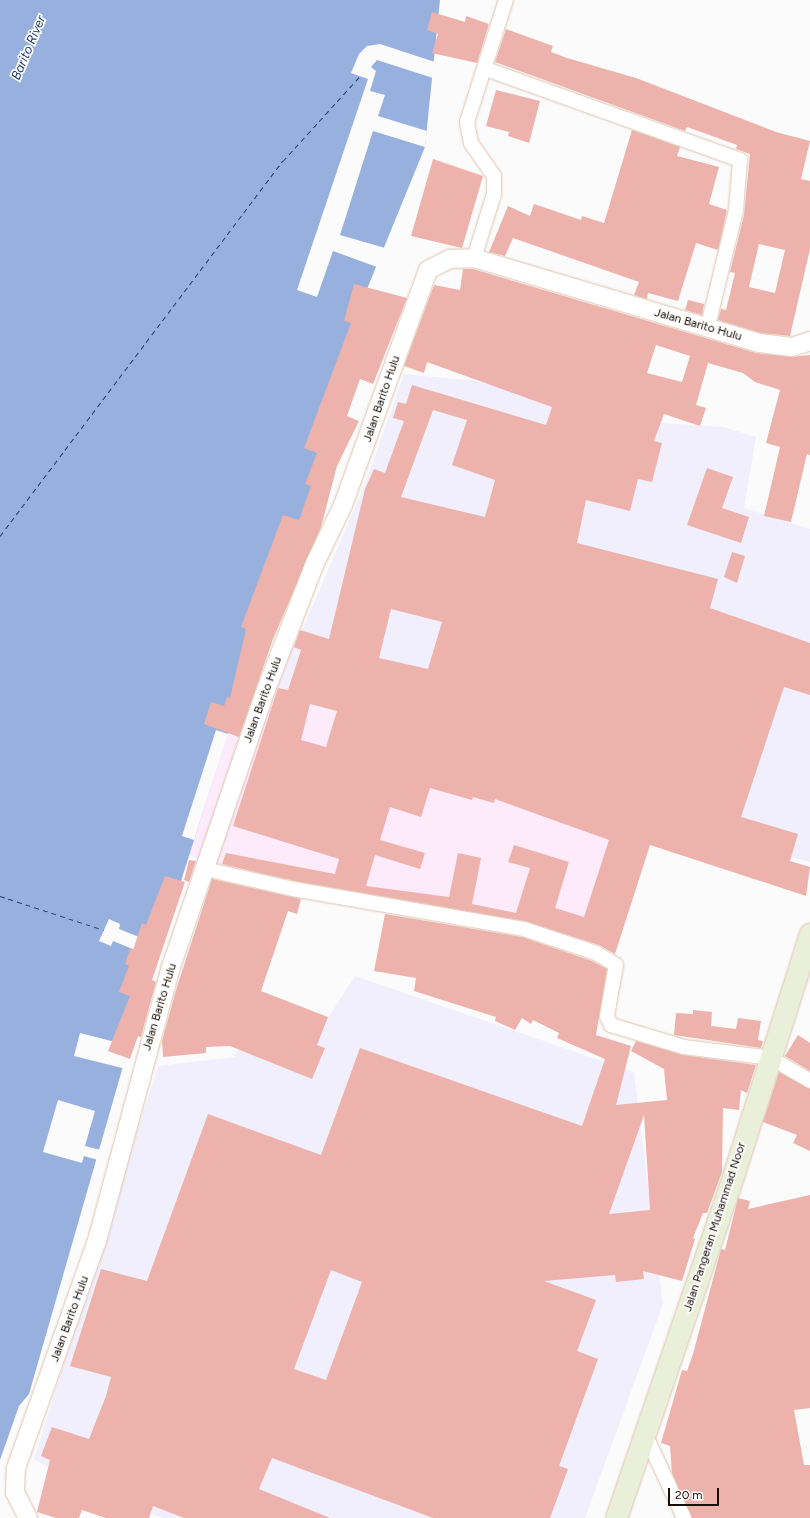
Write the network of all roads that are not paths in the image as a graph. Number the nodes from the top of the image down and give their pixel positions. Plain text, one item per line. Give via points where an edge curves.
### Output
1 (506, 0) edge
2 (486, 69) junction
3 (474, 258) junction
4 (708, 326) junction
5 (810, 342) edge
6 (205, 869) junction
7 (810, 934) edge
8 (771, 1058) junction
9 (810, 1081) edge
10 (646, 1436) junction
11 (28, 1518) edge
12 (616, 1518) edge
13 (684, 1518) edge

1 - 2 street
2 - 3 street via 467,122 467,134 491,169 494,194
2 - 4 street via 740,160 736,210
3 - 4 street, Jalan Barito Hulu
3 - 6 street, Jalan Barito Hulu via 437,264 422,280 382,403 264,694
4 - 5 street, Jalan Barito Hulu via 777,347
6 - 8 street via 293,889 524,929 596,953 616,965 607,1016 611,1025 684,1047
6 - 11 street, Jalan Barito Hulu via 149,1042 97,1241 16,1468 15,1492
7 - 8 main road, Jalan Pangeran Muhammad Noor
8 - 9 street
8 - 10 main road, Jalan Pangeran Muhammad Noor
10 - 12 main road, Jalan Pangeran Muhammad Noor
10 - 13 street

